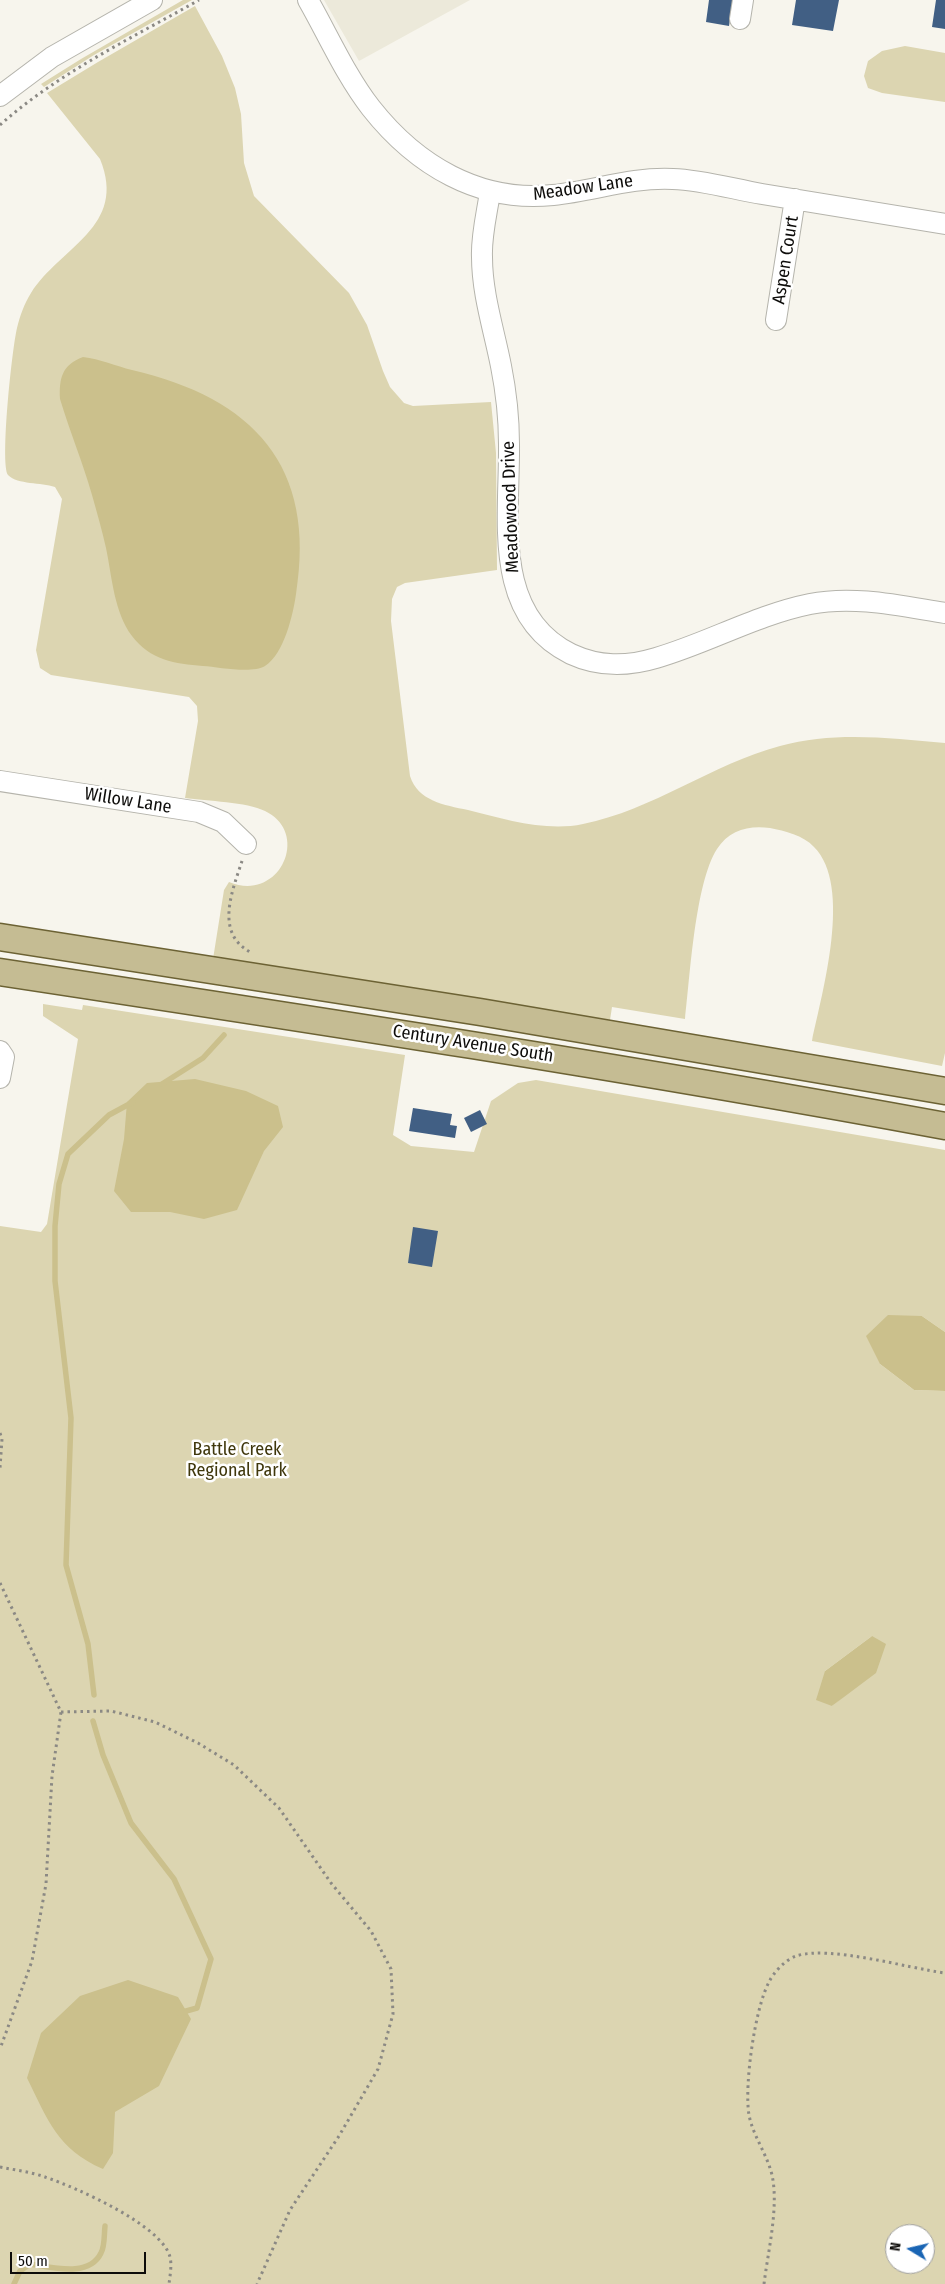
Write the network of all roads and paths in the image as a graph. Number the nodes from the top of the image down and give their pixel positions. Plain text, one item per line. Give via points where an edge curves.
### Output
1 (152, 0) edge
2 (199, 0) edge
3 (308, 0) edge
4 (0, 96) edge
5 (0, 125) edge
6 (490, 192) junction
7 (796, 200) junction
8 (945, 224) edge
9 (776, 320) dead end
10 (945, 613) edge
11 (0, 782) edge
12 (246, 844) joint
13 (0, 937) edge
14 (256, 954) dead end
15 (0, 972) edge
16 (0, 1051) edge
17 (0, 1078) edge
18 (945, 1091) edge
19 (945, 1126) edge
20 (0, 1433) edge
21 (0, 1468) edge
22 (0, 1583) edge
23 (61, 1712) junction
24 (945, 1973) edge
25 (0, 2049) edge
26 (0, 2167) edge
27 (169, 2284) edge
28 (258, 2284) edge
29 (764, 2284) edge

1 - 4 street via 52,57
2 - 5 path via 28,101
3 - 6 street, Meadow Lane via 366,99 395,135 431,164 460,181
6 - 7 street, Meadow Lane via 553,196 624,181 675,179
6 - 10 street, Meadowood Drive via 482,256 483,282 507,406 510,562 524,611 540,633 584,660 610,666 657,658 780,612 811,604 874,602
7 - 8 street, Meadow Lane
7 - 9 street, Aspen Court
11 - 12 street, Willow Lane via 199,812 223,822
12 - 14 path via 231,897 228,923 237,942
13 - 18 main road, Century Avenue South via 470,1010
15 - 19 main road, Century Avenue South via 473,1044
16 - 17 street via 4,1057
20 - 21 path
22 - 23 path
23 - 25 path via 52,1776 46,1884 32,1961
23 - 28 path via 111,1711 155,1722 234,1764 279,1808 331,1883 371,1930 391,1970 393,2014 378,2069 290,2210
24 - 29 path via 820,1952 795,1956 770,1979 763,1995 749,2069 748,2092 750,2115 772,2175 774,2199
26 - 27 path via 44,2176 83,2192 143,2225 160,2239 170,2257

